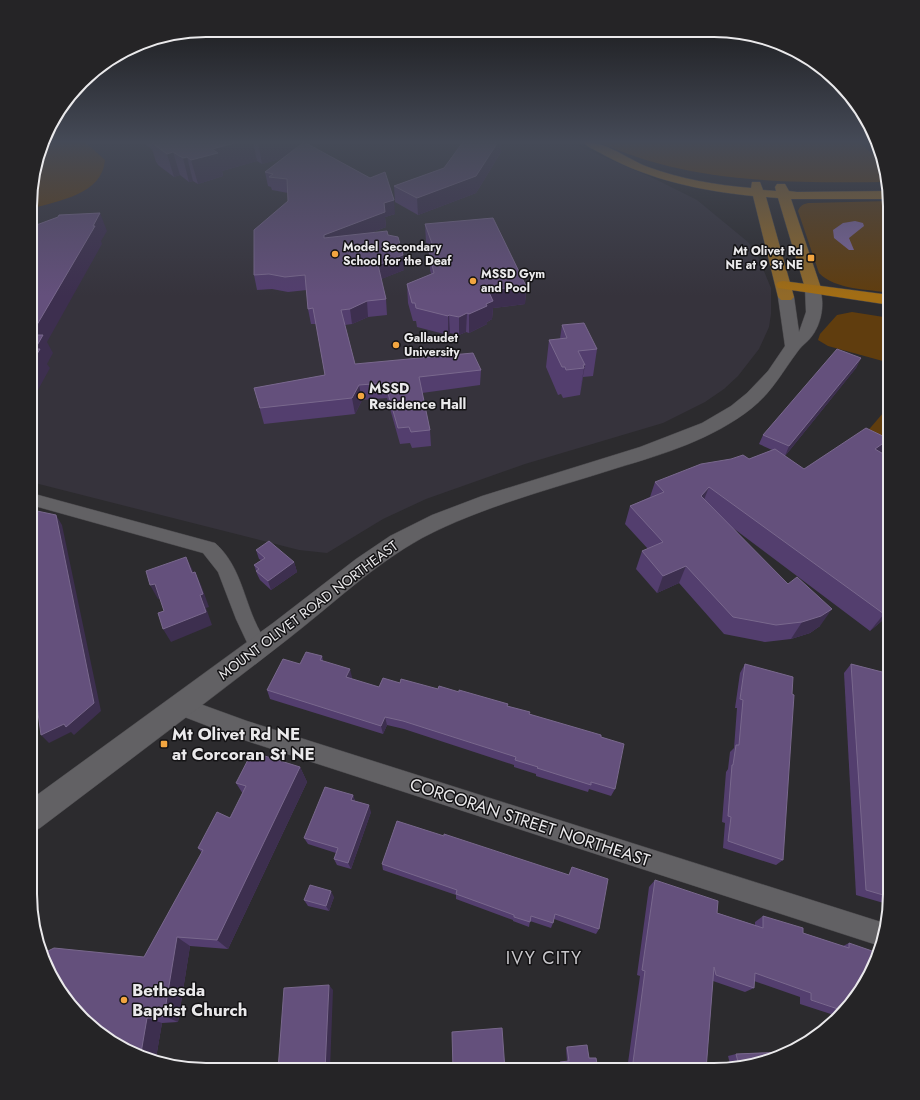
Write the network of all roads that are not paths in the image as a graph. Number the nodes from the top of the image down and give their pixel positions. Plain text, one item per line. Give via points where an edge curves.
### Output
1 (758, 193) edge
2 (783, 193) edge
3 (844, 193) edge
4 (883, 195) edge
5 (784, 291) junction
6 (813, 294) junction
7 (883, 299) edge
8 (883, 312) edge
9 (793, 346) junction
10 (37, 501) edge
11 (259, 647) junction
12 (181, 706) junction
13 (37, 813) edge
14 (878, 933) edge

1 - 5 main road
2 - 6 main road, MOUNT OLIVET ROAD NORTHEAST
3 - 4 main road
5 - 6 highway
5 - 9 main road
6 - 7 highway
6 - 8 highway
6 - 9 main road, MOUNT OLIVET ROAD NORTHEAST via 812,317 806,334
9 - 11 main road, MOUNT OLIVET ROAD NORTHEAST via 768,383 750,400 718,422 681,440 493,500 417,532 369,561
10 - 11 street via 216,552
11 - 12 main road, MOUNT OLIVET ROAD NORTHEAST
12 - 13 main road, MOUNT OLIVET ROAD NORTHEAST
12 - 14 street, CORCORAN STREET NORTHEAST via 262,736

